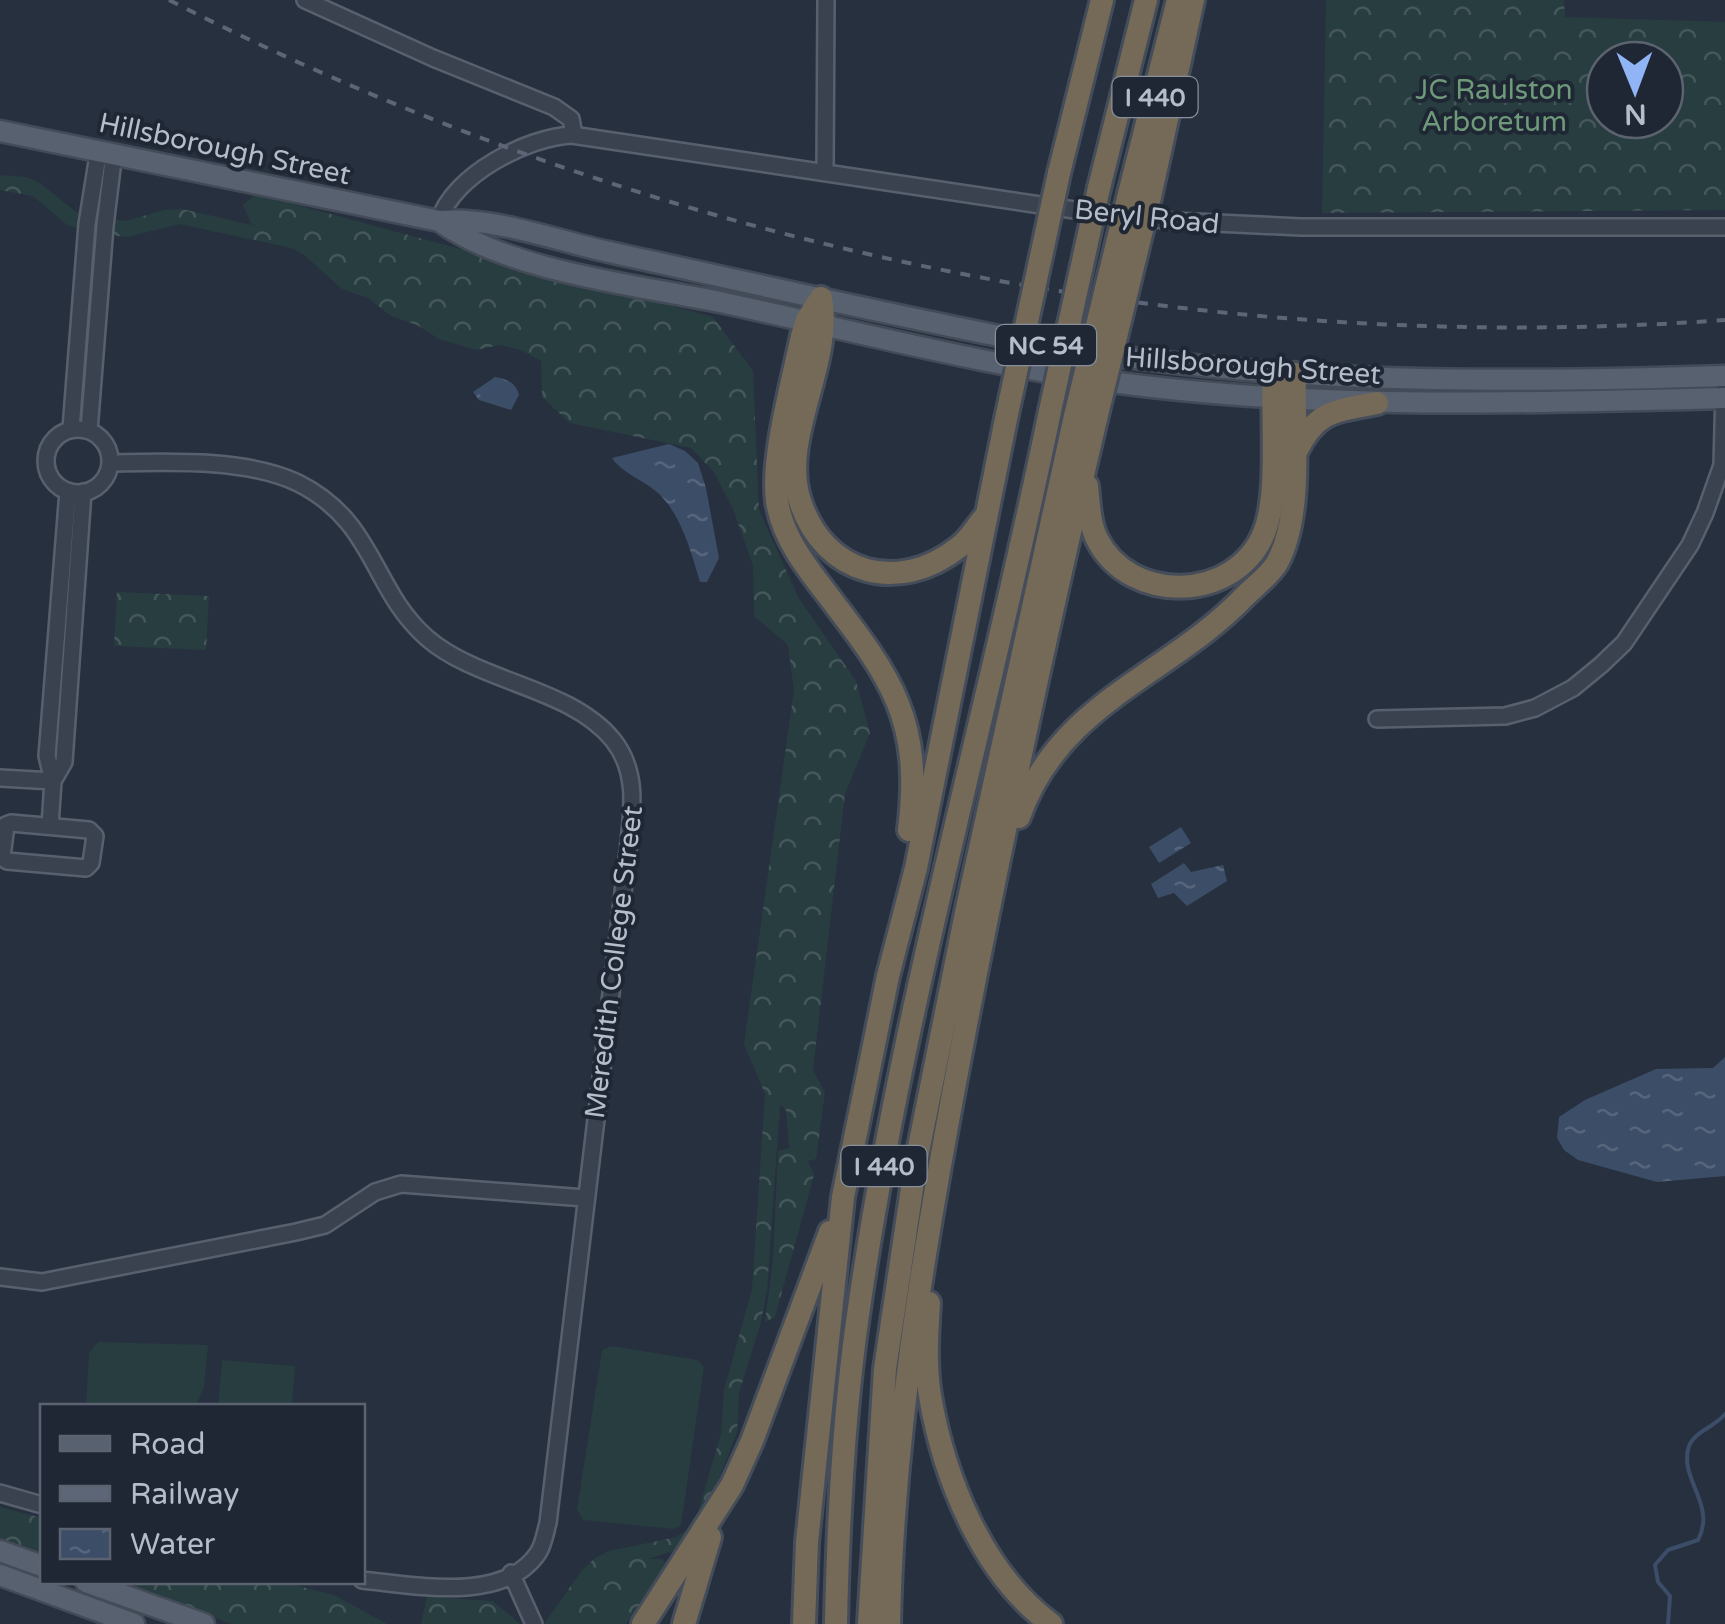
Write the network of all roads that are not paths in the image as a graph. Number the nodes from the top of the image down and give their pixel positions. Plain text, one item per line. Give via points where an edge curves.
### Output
1 (304, 0) edge
2 (826, 0) edge
3 (1102, 0) edge
4 (1146, 0) edge
5 (1178, 0) edge
6 (1193, 0) edge
7 (0, 131) edge
8 (574, 135) junction
9 (107, 150) junction
10 (825, 171) junction
11 (1140, 195) junction
12 (439, 220) junction
13 (1725, 227) edge
14 (821, 298) junction
15 (816, 323) junction
16 (1284, 373) junction
17 (84, 383) junction
18 (1724, 387) edge
19 (1283, 399) junction
20 (1377, 402) junction
21 (1086, 417) junction
22 (71, 429) junction
23 (89, 430) junction
24 (1297, 450) junction
25 (110, 463) junction
26 (1085, 468) junction
27 (75, 492) junction
28 (989, 511) junction
29 (60, 590) junction
30 (78, 591) junction
31 (1378, 719) dead end
32 (0, 778) edge
33 (53, 781) junction
34 (50, 826) junction
35 (992, 896) junction
36 (888, 976) junction
37 (843, 1197) junction
38 (585, 1198) junction
39 (932, 1220) junction
40 (0, 1278) edge
41 (0, 1493) edge
42 (40, 1504) edge
43 (718, 1510) junction
44 (0, 1550) edge
45 (40, 1565) edge
46 (511, 1574) junction
47 (0, 1575) edge
48 (365, 1580) edge
49 (92, 1584) edge
50 (1043, 1619) edge
51 (134, 1624) edge
52 (204, 1624) edge
53 (534, 1624) edge
54 (643, 1624) edge
55 (684, 1624) edge
56 (804, 1624) edge
57 (836, 1624) edge
58 (868, 1624) edge
59 (889, 1624) edge

1 - 8 street via 554,107 572,119
2 - 10 street
3 - 28 highway, bridge
4 - 57 highway, I 440, bridge via 913,1017 856,1323
5 - 11 highway, I 440
6 - 11 highway
7 - 9 main road, Hillsborough Street
8 - 10 street, Beryl Road
8 - 12 street, Beryl Road via 537,140 498,158 448,203
9 - 12 main road, Hillsborough Street
9 - 17 street via 88,224
10 - 13 street, Beryl Road via 1081,211 1225,224
11 - 21 highway, I 440, bridge
12 - 14 main road, Hillsborough Street via 469,218
12 - 15 main road, Hillsborough Street via 465,240 556,268
14 - 15 highway
14 - 16 main road, Hillsborough Street / NC 54 via 1041,344
15 - 19 main road, Hillsborough Street / NC 54 via 1076,376
15 - 28 highway via 795,467 816,537 866,570 921,570 961,546
15 - 36 highway via 780,453 777,501 787,534 889,680 904,718 914,785
16 - 18 main road, Hillsborough Street / NC 54
16 - 19 highway
17 - 22 street
17 - 23 street
18 - 20 main road, Hillsborough Street / NC 54 via 1520,404
18 - 31 street via 1722,466 1706,513 1624,643 1574,688 1535,708 1505,716
19 - 20 main road, Hillsborough Street / NC 54
19 - 24 highway
19 - 26 highway via 1264,532 1248,558 1217,581 1166,587 1124,571 1098,540
20 - 24 highway via 1310,425
21 - 26 highway
21 - 58 highway, I 440 via 971,889 916,1162 885,1369
22 - 23 street
22 - 27 street via 54,439 46,458 50,478
23 - 25 street via 105,444
24 - 35 highway via 1289,525 1276,564 1227,615 1067,734 1025,800
25 - 27 street via 101,482
25 - 38 street, Meredith College Street via 244,469 309,490 354,528 400,610 428,639 583,714 619,749 633,804
26 - 35 highway
27 - 29 street
27 - 30 street
28 - 36 highway
29 - 30 street
29 - 33 street via 47,756
30 - 33 street via 64,762
32 - 33 street
33 - 34 street
34 - 34 street via 6,826 2,857 86,868 92,863 95,836 89,830
35 - 39 highway
36 - 37 highway
37 - 43 highway via 752,1441
37 - 56 highway via 806,1542
38 - 40 street via 401,1184 375,1192 324,1225 296,1232 42,1282
38 - 46 street, Meredith College Street via 548,1524 541,1550
39 - 50 highway via 927,1350 939,1434 958,1497 997,1566
39 - 59 highway via 908,1360
41 - 42 street
43 - 54 highway
43 - 55 highway
44 - 45 main road
46 - 48 street via 466,1587
46 - 53 street
47 - 51 main road
49 - 52 main road

